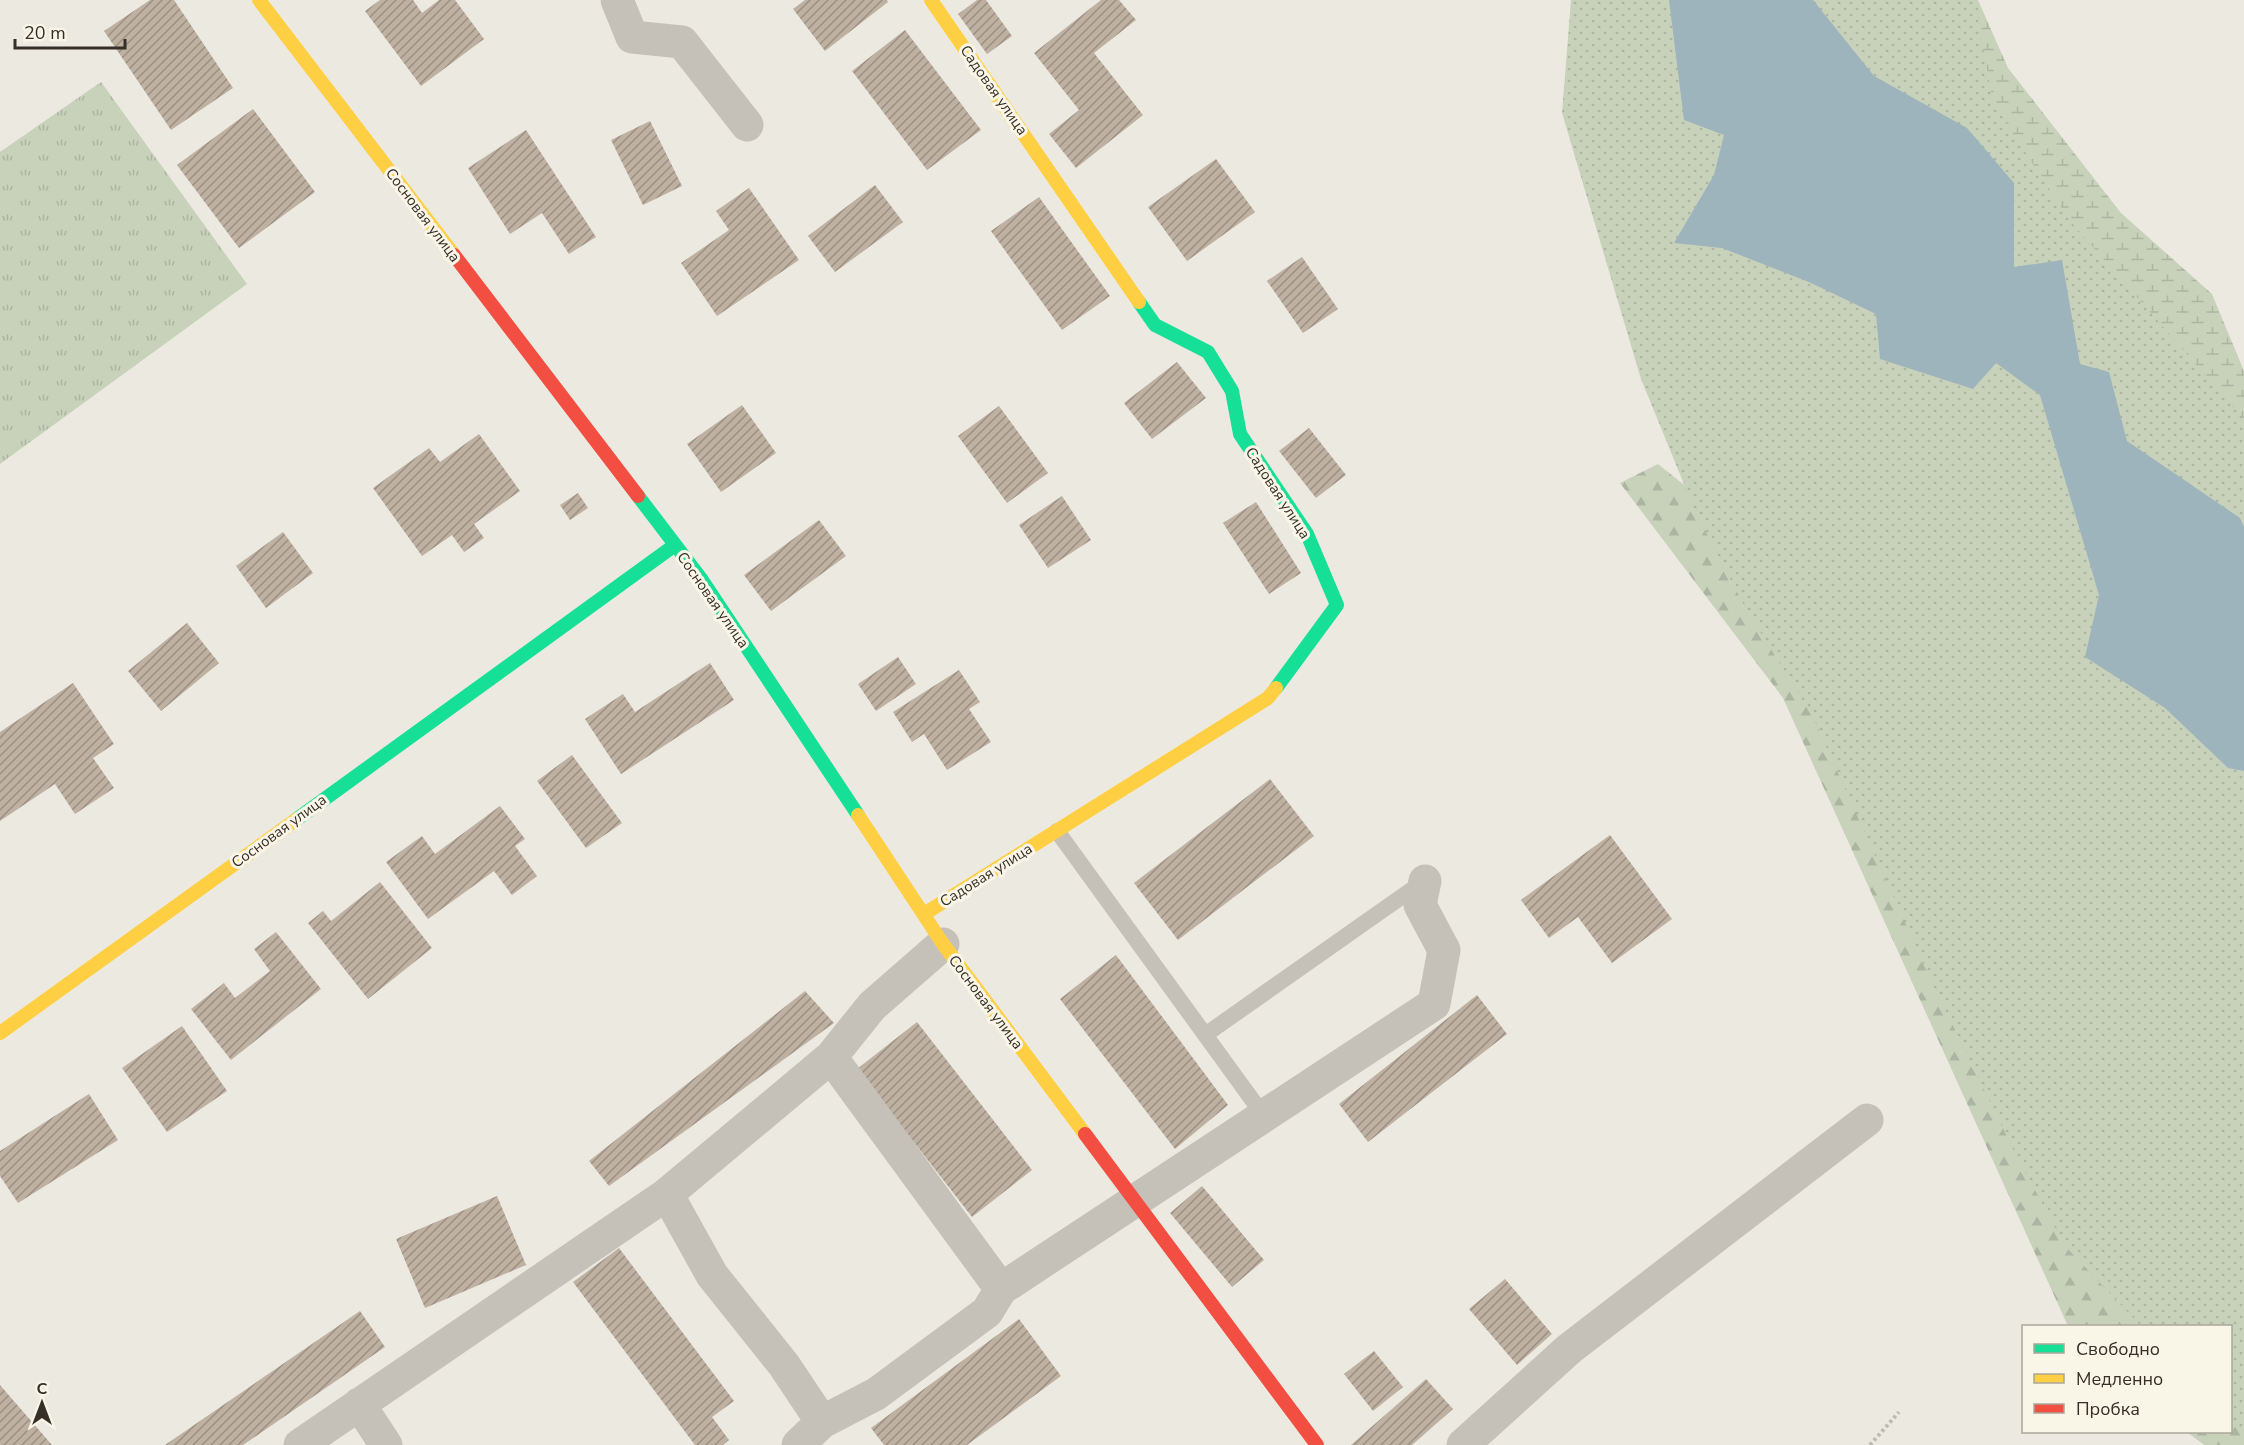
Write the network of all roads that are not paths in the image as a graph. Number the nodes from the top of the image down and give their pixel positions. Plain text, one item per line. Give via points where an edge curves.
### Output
1 (259, 0) edge
2 (616, 0) edge
3 (931, 0) edge
4 (747, 125) dead end
5 (675, 545) junction
6 (1057, 831) junction
7 (1425, 881) joint
8 (924, 914) junction
9 (943, 944) junction
10 (0, 1033) edge
11 (1205, 1035) junction
12 (831, 1057) junction
13 (1264, 1116) junction
14 (1867, 1120) dead end
15 (668, 1194) junction
16 (1135, 1202) junction
17 (1000, 1289) junction
18 (359, 1404) junction
19 (822, 1422) junction
20 (300, 1445) edge
21 (386, 1445) edge
22 (798, 1445) edge
23 (1317, 1445) edge
24 (1463, 1445) edge

1 - 5 street, Сосновая улица
2 - 4 street via 632,37 682,42
3 - 6 street, Садовая улица via 1155,325 1208,352 1232,391 1240,434 1307,534 1337,605 1268,698
5 - 8 street, Сосновая улица
5 - 10 street, Сосновая улица
6 - 8 street, Садовая улица
6 - 11 lane
7 - 11 lane
7 - 13 street via 1420,905 1444,950 1434,1004
8 - 9 street, Сосновая улица
9 - 12 street via 872,1006
9 - 16 street, Сосновая улица
11 - 13 lane
12 - 15 street
12 - 17 street
13 - 16 street
14 - 24 street via 1569,1349
15 - 18 street
15 - 19 street via 712,1275 784,1365
16 - 17 street
16 - 23 street, Сосновая улица
17 - 19 street via 987,1312 876,1394
18 - 20 street
18 - 21 street
19 - 22 street

